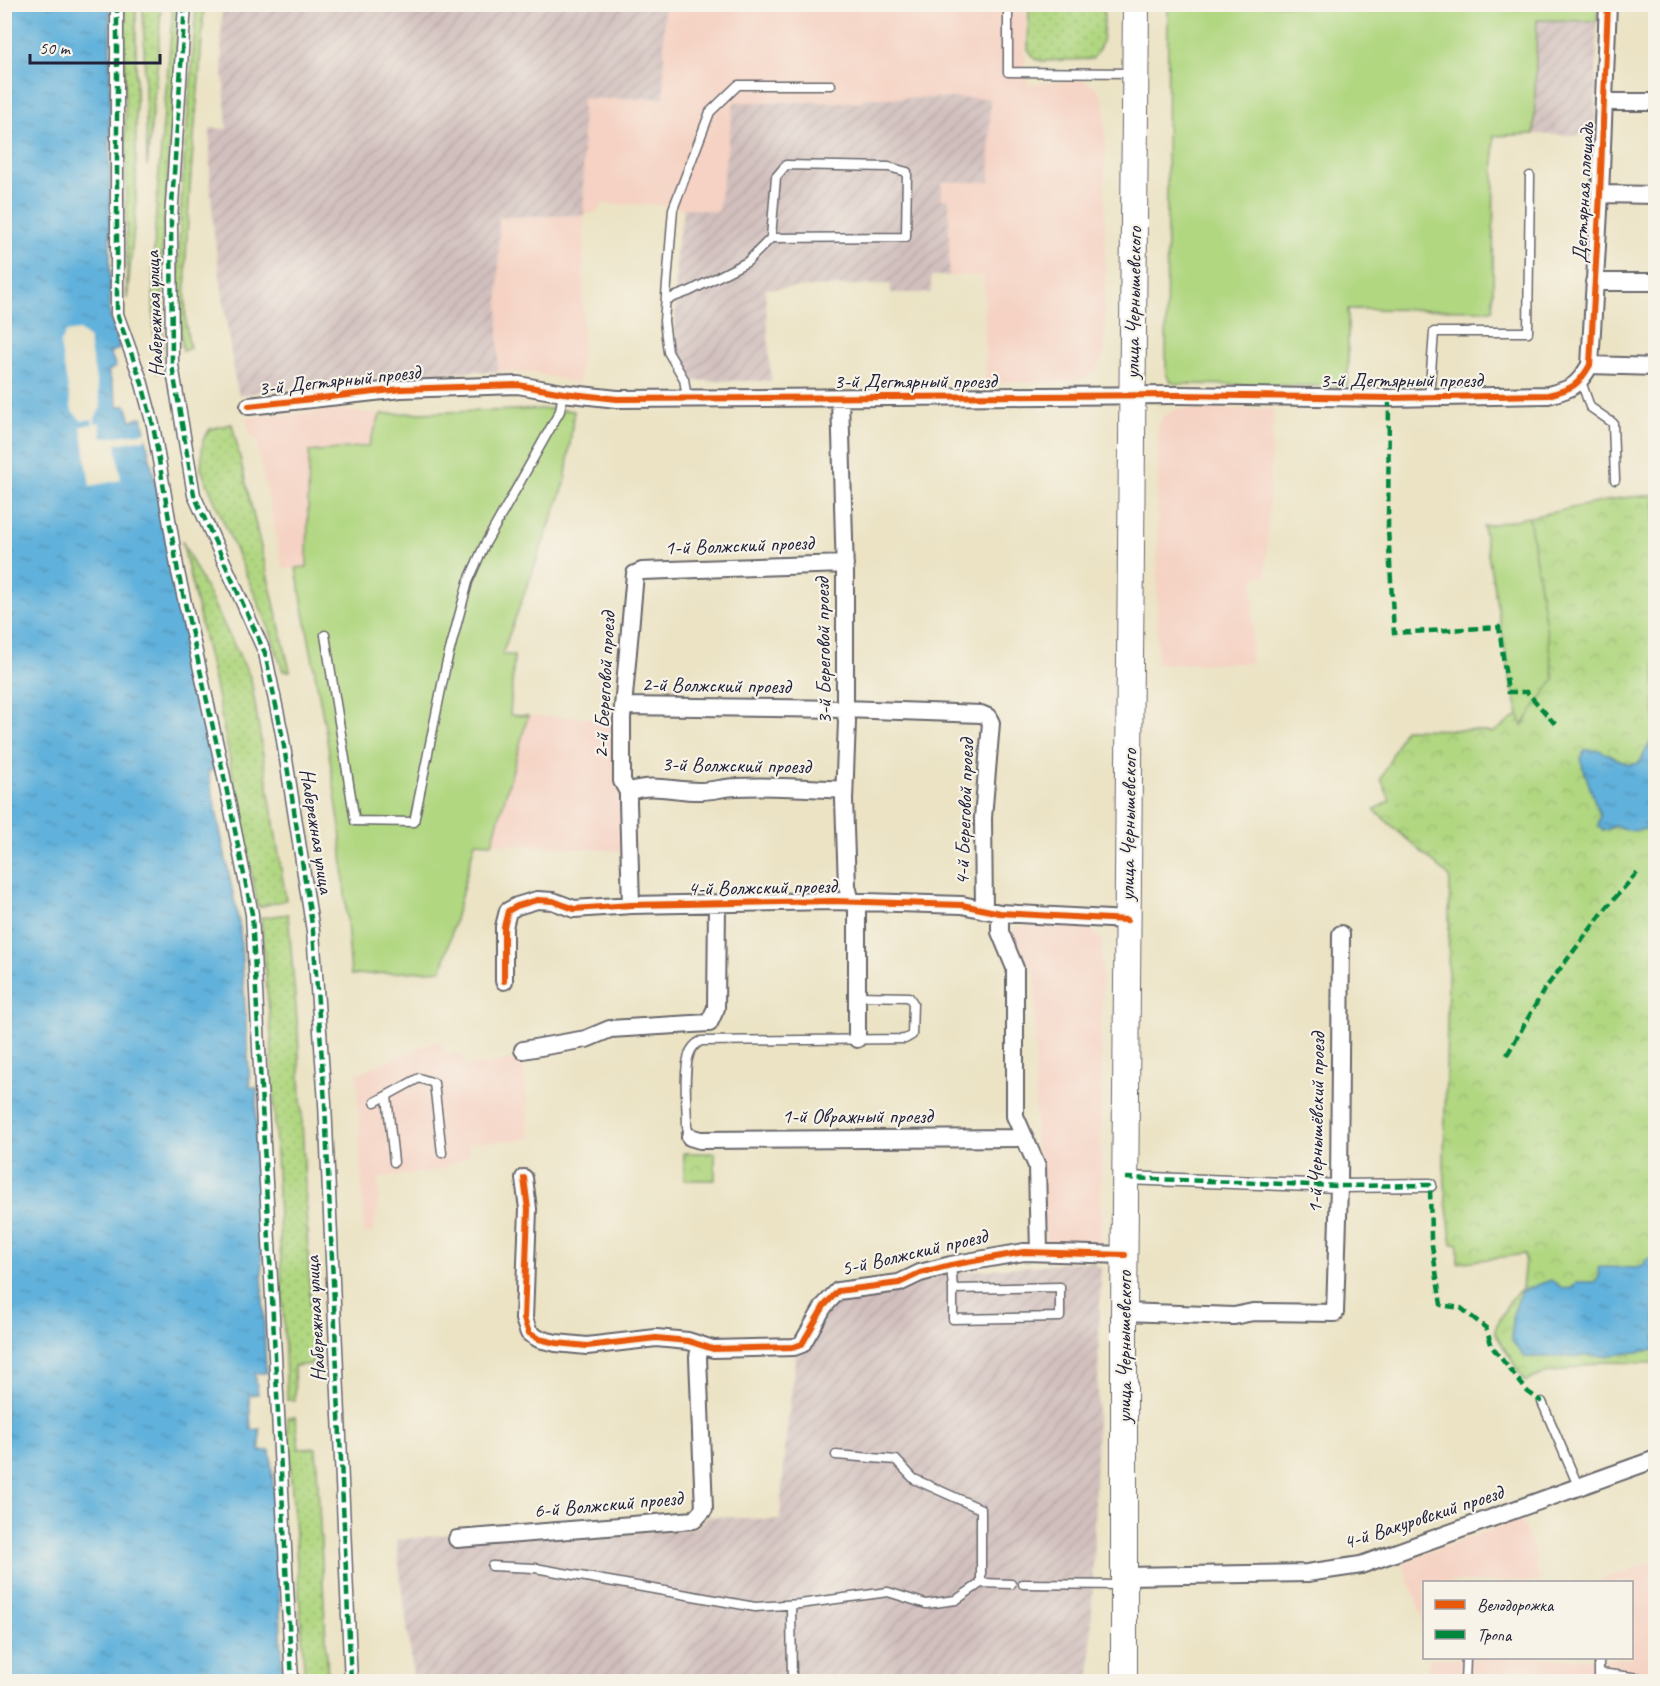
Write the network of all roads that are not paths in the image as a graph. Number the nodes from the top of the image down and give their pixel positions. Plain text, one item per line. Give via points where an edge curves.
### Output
1 (117, 4) edge
2 (185, 4) edge
3 (1008, 4) edge
4 (1136, 4) edge
5 (1608, 4) edge
6 (1136, 73) junction
7 (831, 85) dead end
8 (1604, 102) junction
9 (1656, 102) edge
10 (1530, 176) dead end
11 (1600, 194) junction
12 (1656, 195) edge
13 (771, 238) junction
14 (1594, 282) junction
15 (1656, 282) edge
16 (666, 300) junction
17 (1590, 365) junction
18 (1656, 367) edge
19 (1581, 381) junction
20 (563, 393) junction
21 (1132, 396) junction
22 (687, 398) junction
23 (840, 398) junction
24 (1429, 398) junction
25 (249, 406) dead end
26 (1615, 480) dead end
27 (845, 564) junction
28 (635, 574) joint
29 (325, 635) dead end
30 (623, 706) junction
31 (845, 709) junction
32 (988, 717) joint
33 (844, 790) junction
34 (628, 792) junction
35 (854, 903) junction
36 (717, 904) junction
37 (631, 905) junction
38 (992, 912) junction
39 (1127, 920) junction
40 (1341, 934) dead end
41 (504, 981) dead end
42 (857, 996) junction
43 (857, 1039) junction
44 (523, 1050) dead end
45 (387, 1096) junction
46 (375, 1102) dead end
47 (690, 1137) joint
48 (1025, 1138) junction
49 (442, 1153) dead end
50 (394, 1162) dead end
51 (524, 1178) dead end
52 (1125, 1178) junction
53 (1430, 1185) dead end
54 (1339, 1186) junction
55 (1039, 1252) junction
56 (1125, 1255) junction
57 (951, 1265) junction
58 (953, 1289) junction
59 (1124, 1312) junction
60 (700, 1346) junction
61 (1542, 1402) dead end
62 (836, 1455) dead end
63 (1656, 1459) edge
64 (1579, 1488) junction
65 (457, 1539) dead end
66 (492, 1566) dead end
67 (1125, 1581) junction
68 (981, 1583) junction
69 (1011, 1584) dead end
70 (1023, 1584) dead end
71 (792, 1605) junction
72 (1466, 1659) edge
73 (1599, 1659) edge
74 (1599, 1677) edge
75 (1656, 1680) edge
76 (292, 1682) edge
77 (351, 1682) edge
78 (792, 1682) edge
79 (1124, 1682) edge
80 (1465, 1682) edge

1 - 76 street via 117,314 153,425 178,572 252,914
2 - 77 street, Набережная улица via 171,220 172,365 194,495 265,653 313,930 325,1103
3 - 6 lane via 1008,72
4 - 6 main road, улица Чернышевского
5 - 8 street, Дегтярная площадь
6 - 21 main road, улица Чернышевского
7 - 16 lane via 738,85 710,112 673,209
8 - 9 street
8 - 11 street, Дегтярная площадь
10 - 24 lane via 1528,332 1434,332
11 - 12 street
11 - 14 street, Дегтярная площадь
13 - 13 lane via 906,237 907,172 889,167 786,165 776,177
13 - 16 lane via 747,262
14 - 15 street
14 - 17 street, Дегтярная площадь
16 - 22 lane via 668,352 684,379
17 - 18 street
17 - 19 street, Дегтярная площадь
19 - 24 street, 3-й Дегтярный проезд via 1548,395
19 - 26 lane via 1590,407 1613,423
20 - 22 street, 3-й Дегтярный проезд via 616,399
20 - 25 street, 3-й Дегтярный проезд via 518,386 401,389
20 - 29 lane via 560,411 468,582 446,665 414,822 355,821
21 - 23 street, 3-й Дегтярный проезд
21 - 24 street, 3-й Дегтярный проезд
21 - 39 main road, улица Чернышевского
22 - 23 street, 3-й Дегтярный проезд
23 - 27 street, 3-й Береговой проезд
27 - 28 street, 1-й Волжский проезд
27 - 31 street, 3-й Береговой проезд
28 - 30 street, 2-й Береговой проезд
30 - 31 street, 2-й Волжский проезд
30 - 34 street, 2-й Береговой проезд via 622,781
31 - 32 street, 2-й Волжский проезд
31 - 33 street, 3-й Береговой проезд
32 - 38 street, 4-й Береговой проезд via 991,723 983,818
33 - 34 street, 3-й Волжский проезд via 736,787 703,792 653,786
33 - 35 street, 3-й Береговой проезд via 847,886
34 - 37 street, 2-й Береговой проезд
35 - 36 street, 4-й Волжский проезд
35 - 38 street, 4-й Волжский проезд via 962,905
35 - 42 street, 3-й Береговой проезд
36 - 37 street, 4-й Волжский проезд
36 - 44 street via 716,1008 709,1023 628,1026 586,1039
37 - 41 street, 4-й Волжский проезд via 574,909 537,900 508,911 504,927
38 - 39 street, 4-й Волжский проезд
38 - 48 street, 4-й Береговой проезд via 1015,968 1015,1116
39 - 52 main road, улица Чернышевского
40 - 54 street, 1-й Чернышёвский проезд
42 - 43 street, 3-й Береговой проезд
42 - 43 lane via 909,997 914,1031 905,1039
43 - 47 lane via 701,1041 694,1045 687,1064
45 - 46 lane
45 - 49 lane via 419,1078 435,1083
45 - 50 lane
47 - 48 street, 1-й Овражный проезд
48 - 55 street, 4-й Береговой проезд via 1037,1166
51 - 60 street, 5-й Волжский проезд via 528,1209 524,1319 529,1333 556,1343 587,1346 656,1338
52 - 54 street
52 - 56 main road, улица Чернышевского
53 - 54 street
54 - 59 street, 1-й Чернышёвский проезд via 1335,1313 1253,1312 1234,1316
55 - 56 street, 5-й Волжский проезд
55 - 57 street, 5-й Волжский проезд
56 - 59 main road, улица Чернышевского
57 - 58 lane
57 - 60 street, 5-й Волжский проезд via 899,1282 838,1291 824,1306 802,1344 794,1347
58 - 58 lane via 953,1319 1060,1317 1060,1287
59 - 67 main road, улица Чернышевского
60 - 65 street, 6-й Волжский проезд via 704,1509 694,1520
61 - 64 lane
62 - 68 lane via 896,1460 914,1479 981,1509
63 - 64 street, 4-й Вакуровский проезд
64 - 67 street, 4-й Вакуровский проезд via 1361,1565 1307,1573
66 - 71 lane via 535,1568 755,1607
67 - 70 lane
67 - 79 main road, улица Чернышевского
68 - 69 lane
68 - 71 lane via 956,1600 926,1604 888,1592
71 - 78 lane
72 - 80 lane
73 - 74 lane
74 - 75 lane

